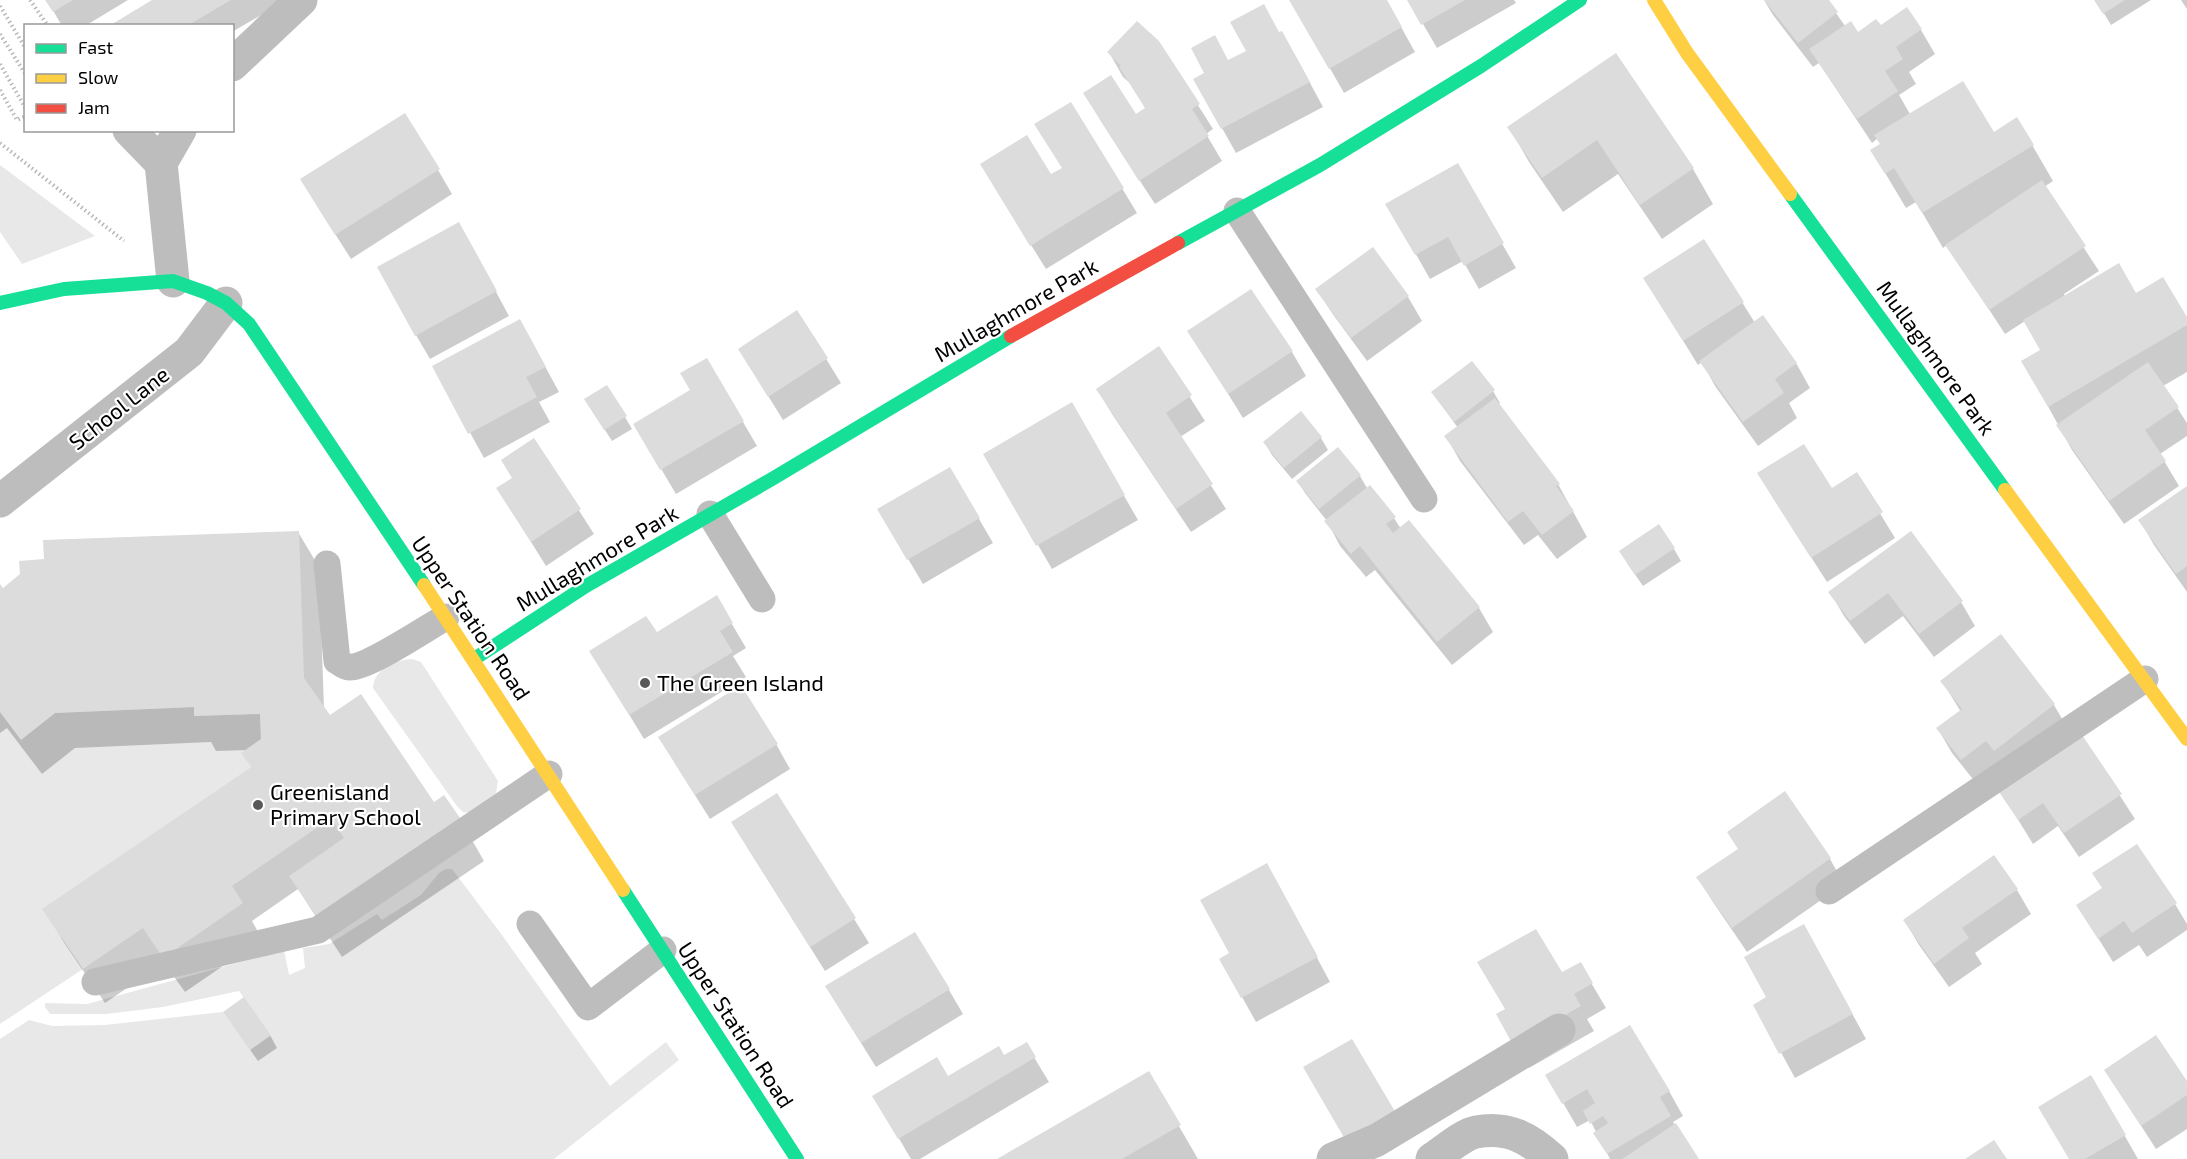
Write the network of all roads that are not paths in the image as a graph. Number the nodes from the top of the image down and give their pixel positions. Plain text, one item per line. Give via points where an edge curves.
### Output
1 (302, 0) edge
2 (1580, 0) edge
3 (1654, 0) edge
4 (234, 63) edge
5 (131, 132) edge
6 (179, 132) edge
7 (161, 163) junction
8 (1237, 211) junction
9 (173, 281) junction
10 (0, 303) edge
11 (226, 303) junction
12 (1424, 499) dead end
13 (0, 501) edge
14 (710, 514) junction
15 (327, 564) dead end
16 (762, 599) dead end
17 (446, 617) junction
18 (474, 659) junction
19 (2145, 680) junction
20 (2187, 739) edge
21 (549, 774) junction
22 (1829, 891) dead end
23 (530, 924) dead end
24 (663, 950) junction
25 (95, 982) dead end
26 (1559, 1030) dead end
27 (797, 1159) edge
28 (1333, 1159) edge
29 (1432, 1159) edge
30 (1552, 1159) edge

1 - 4 street
2 - 8 street, Mullaghmore Park via 1481,66
3 - 19 street, Mullaghmore Park via 1687,53
5 - 7 street
6 - 7 street
7 - 9 street
8 - 12 lane
8 - 14 street, Mullaghmore Park via 1056,309
9 - 10 street, Upper Station Road via 64,289
9 - 11 street, Upper Station Road
11 - 13 street, School Lane via 189,352
11 - 17 street, Upper Station Road via 249,324
14 - 16 lane
14 - 18 street, Mullaghmore Park via 586,586
15 - 17 lane via 337,660 344,666 351,668 369,662
17 - 18 street, Upper Station Road
18 - 21 street, Upper Station Road
19 - 20 street, Mullaghmore Park
19 - 22 lane
21 - 24 street, Upper Station Road
21 - 25 lane via 318,930
23 - 24 lane via 588,1007
24 - 27 street, Upper Station Road
26 - 28 street via 1377,1140
29 - 30 street via 1474,1132 1510,1131 1533,1142

